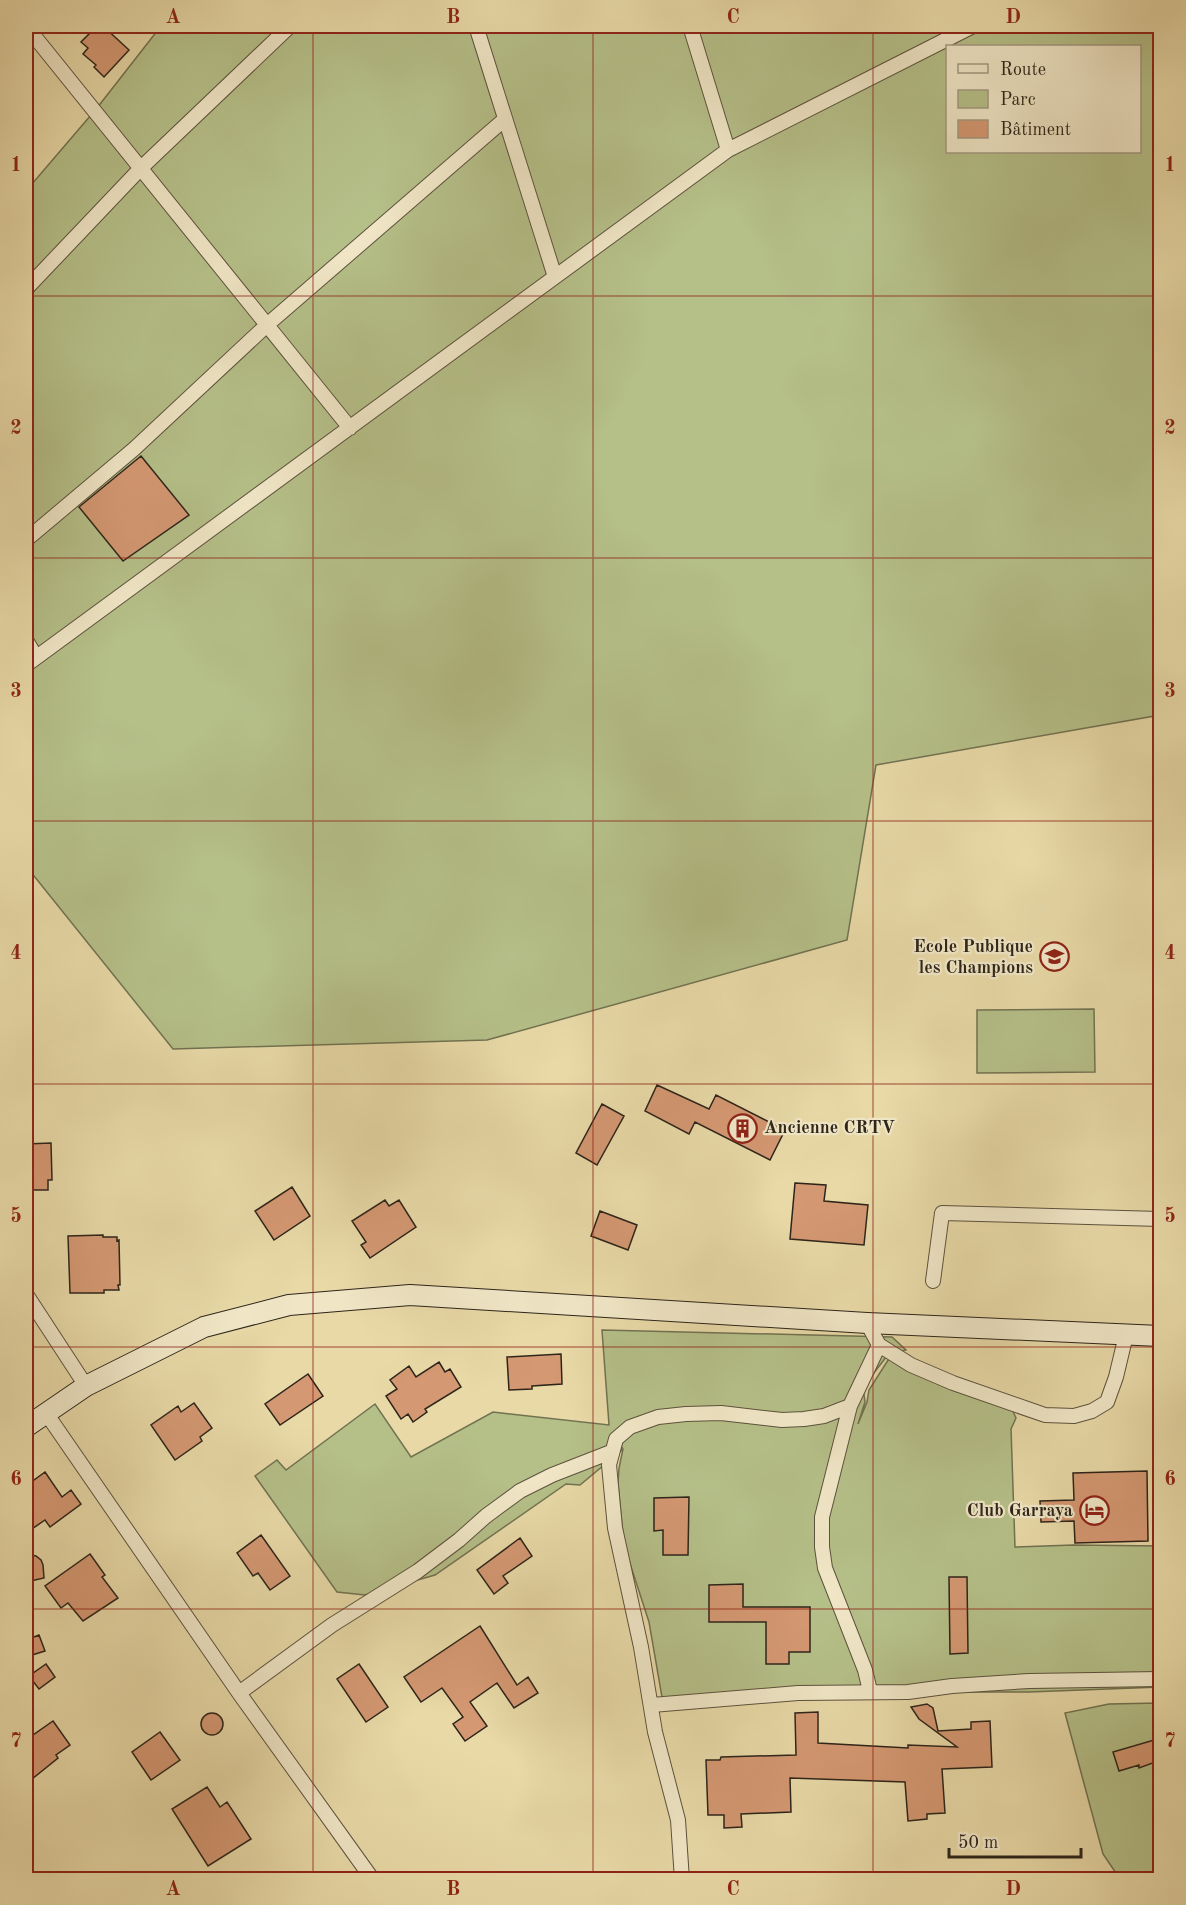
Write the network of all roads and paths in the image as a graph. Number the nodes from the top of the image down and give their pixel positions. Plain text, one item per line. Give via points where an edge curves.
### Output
1 (26, 26) edge
2 (290, 26) edge
3 (476, 26) edge
4 (690, 26) edge
5 (973, 26) edge
6 (505, 119) junction
7 (728, 150) junction
8 (141, 168) junction
9 (555, 277) junction
10 (26, 289) edge
11 (268, 324) junction
12 (350, 428) junction
13 (26, 540) edge
14 (26, 640) edge
15 (31, 661) edge
16 (1161, 1219) edge
17 (933, 1281) dead end
18 (26, 1294) edge
19 (867, 1323) junction
20 (1126, 1335) junction
21 (1161, 1336) edge
22 (879, 1345) junction
23 (86, 1386) junction
24 (850, 1406) junction
25 (46, 1413) junction
26 (26, 1427) edge
27 (611, 1452) junction
28 (1161, 1678) edge
29 (870, 1691) junction
30 (239, 1694) junction
31 (652, 1705) junction
32 (373, 1880) edge
33 (682, 1880) edge

1 - 8 street
2 - 8 street
3 - 6 street
4 - 7 street
5 - 7 street
6 - 9 street
6 - 11 street
7 - 9 street
8 - 10 street
8 - 11 street
9 - 12 street
11 - 12 street
11 - 13 street via 134,449
12 - 15 street
14 - 15 street
16 - 17 street via 942,1213
18 - 23 street
19 - 20 street
19 - 22 street
19 - 23 street via 410,1295 289,1305 204,1327
20 - 21 street
20 - 22 street via 1107,1402 1074,1416 1045,1415 953,1383 911,1365
22 - 24 street
23 - 25 street
24 - 27 street via 804,1419 721,1413 658,1417 630,1427 616,1440
24 - 29 street via 822,1517 822,1546 825,1568
25 - 26 street
25 - 30 street
27 - 30 street via 520,1491 418,1571 332,1625
27 - 31 street via 618,1546
28 - 29 street
29 - 31 street
30 - 32 street
31 - 33 street via 678,1820

